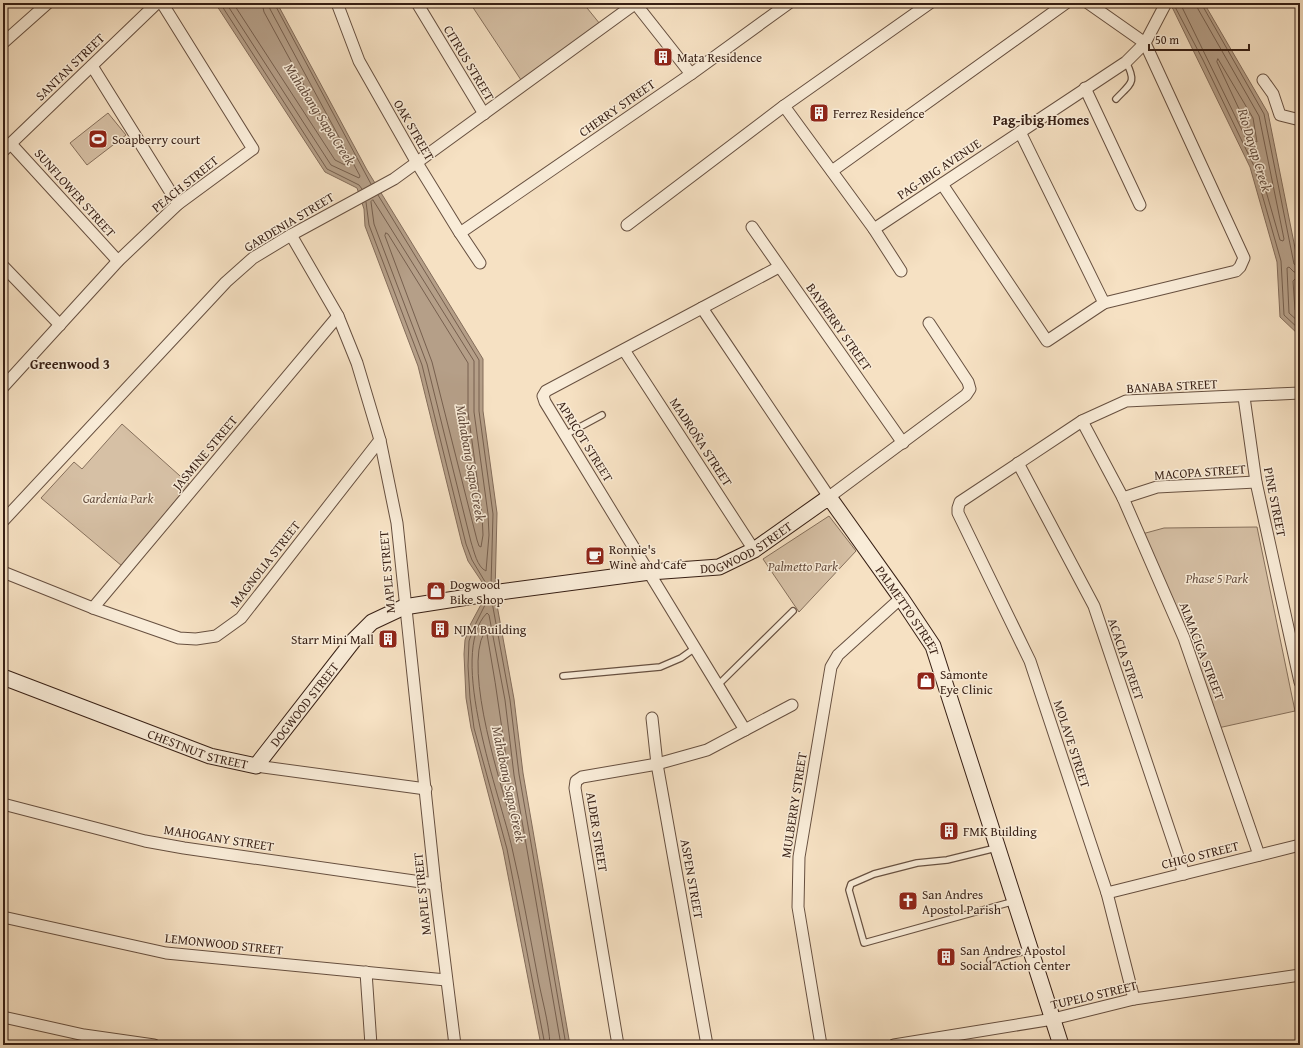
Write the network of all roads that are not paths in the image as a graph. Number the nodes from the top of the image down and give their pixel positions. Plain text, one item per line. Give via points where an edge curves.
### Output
1 (48, 3) edge
2 (157, 3) edge
3 (162, 3) edge
4 (337, 3) edge
5 (635, 3) edge
6 (789, 3) edge
7 (930, 3) edge
8 (1066, 3) edge
9 (1088, 3) edge
10 (1166, 3) edge
11 (419, 4) edge
12 (3, 43) edge
13 (1145, 43) junction
14 (1126, 62) junction
15 (92, 66) junction
16 (691, 74) junction
17 (1263, 80) dead end
18 (1085, 88) junction
19 (1116, 99) dead end
20 (784, 106) junction
21 (484, 114) junction
22 (1300, 120) edge
23 (1020, 132) junction
24 (7, 147) edge
25 (417, 163) junction
26 (832, 171) junction
27 (942, 184) junction
28 (178, 204) junction
29 (1140, 205) dead end
30 (627, 225) dead end
31 (752, 227) dead end
32 (874, 229) junction
33 (460, 233) junction
34 (291, 235) junction
35 (118, 261) junction
36 (480, 263) dead end
37 (3, 266) edge
38 (779, 267) junction
39 (901, 271) dead end
40 (1104, 303) junction
41 (702, 308) junction
42 (338, 316) junction
43 (929, 323) dead end
44 (60, 325) junction
45 (624, 350) junction
46 (3, 387) edge
47 (1300, 393) edge
48 (1244, 397) junction
49 (602, 415) dead end
50 (1082, 421) junction
51 (565, 435) junction
52 (380, 440) junction
53 (902, 443) junction
54 (1018, 463) junction
55 (1256, 482) junction
56 (829, 497) junction
57 (1123, 498) junction
58 (958, 508) joint
59 (3, 521) edge
60 (754, 550) junction
61 (3, 572) edge
62 (650, 572) junction
63 (901, 598) junction
64 (404, 607) junction
65 (93, 608) junction
66 (793, 612) dead end
67 (696, 648) junction
68 (563, 676) dead end
69 (3, 677) edge
70 (1300, 682) edge
71 (718, 685) junction
72 (792, 705) dead end
73 (652, 718) dead end
74 (745, 730) junction
75 (657, 764) junction
76 (256, 766) junction
77 (426, 789) junction
78 (3, 804) edge
79 (1300, 846) edge
80 (996, 848) junction
81 (1259, 855) junction
82 (1184, 874) junction
83 (435, 884) junction
84 (1107, 893) junction
85 (1014, 901) junction
86 (3, 917) edge
87 (1030, 950) junction
88 (990, 960) dead end
89 (366, 972) junction
90 (1300, 975) edge
91 (446, 980) junction
92 (1134, 999) junction
93 (3, 1017) edge
94 (1053, 1019) junction
95 (154, 1045) edge
96 (371, 1045) edge
97 (454, 1045) edge
98 (618, 1045) edge
99 (706, 1045) edge
100 (821, 1045) edge
101 (894, 1045) edge
102 (1061, 1045) edge

1 - 12 street
2 - 15 street, SANTAN STREET
3 - 28 street, PEACH STREET via 253,149
4 - 25 street, OAK STREET via 360,61
5 - 16 street
5 - 21 street, GARDENIA STREET
6 - 16 street, CHERRY STREET
7 - 20 street
8 - 26 street
9 - 13 street
10 - 13 street, PAG-IBIG AVENUE
11 - 21 street, CITRUS STREET
13 - 14 street, PAG-IBIG AVENUE
13 - 40 street via 1244,258 1236,271
14 - 18 street, PAG-IBIG AVENUE
14 - 19 lane via 1133,75 1132,81
15 - 24 street, SANTAN STREET
15 - 28 street
16 - 33 street, CHERRY STREET
17 - 22 street via 1273,94 1280,115
18 - 23 street, PAG-IBIG AVENUE
18 - 29 street
20 - 26 street
20 - 30 street
21 - 25 street, GARDENIA STREET
23 - 27 street, PAG-IBIG AVENUE
23 - 40 street
24 - 35 street, SUNFLOWER STREET
25 - 33 street, OAK STREET
25 - 34 street, GARDENIA STREET via 394,179
26 - 32 street
27 - 32 street, PAG-IBIG AVENUE
27 - 40 street via 1047,340
28 - 35 street, PEACH STREET
31 - 38 street, BAYBERRY STREET
32 - 39 street
33 - 36 street, OAK STREET
34 - 42 street, MAPLE STREET
34 - 59 street, GARDENIA STREET via 253,258 226,282
35 - 44 street, PEACH STREET
37 - 44 street
38 - 41 street, APRICOT STREET
38 - 53 street, BAYBERRY STREET
41 - 45 street, APRICOT STREET
41 - 56 street, PALMETTO STREET
42 - 52 street, MAPLE STREET via 357,363
42 - 65 street, JASMINE STREET
43 - 53 street, DOGWOOD STREET via 970,389 966,395
44 - 46 street, PEACH STREET
45 - 51 street, APRICOT STREET via 546,391 543,396 545,402
45 - 60 street, MADROÑA STREET
47 - 48 street, BANABA STREET
48 - 50 street, BANABA STREET via 1126,401
48 - 55 street, PINE STREET
49 - 51 lane
50 - 54 street, BANABA STREET
50 - 57 street, ALMACIGA STREET
51 - 62 street, APRICOT STREET
52 - 64 street, MAPLE STREET via 397,523
52 - 65 street, MAGNOLIA STREET via 241,618 216,636 180,638
53 - 56 street, DOGWOOD STREET
54 - 58 street, BANABA STREET via 960,502
54 - 82 street, ACACIA STREET via 1094,606
55 - 57 street, MACOPA STREET via 1157,487
55 - 70 street, PINE STREET
56 - 60 street, DOGWOOD STREET
56 - 63 street, PALMETTO STREET
57 - 81 street, ALMACIGA STREET via 1184,638
58 - 84 street, MOLAVE STREET via 958,514 1030,661
60 - 62 street, DOGWOOD STREET via 719,567
61 - 65 street, MAGNOLIA STREET
62 - 64 street, DOGWOOD STREET
62 - 67 street, APRICOT STREET
63 - 80 street, PALMETTO STREET via 933,646
63 - 100 street, MULBERRY STREET via 838,655 831,667 799,857 798,907
64 - 76 street, DOGWOOD STREET via 372,622 354,640
64 - 77 street, MAPLE STREET
66 - 71 lane
67 - 68 lane via 660,667
67 - 71 street, APRICOT STREET
69 - 76 street, CHESTNUT STREET via 210,756
71 - 74 street, APRICOT STREET
72 - 74 street, ALDER STREET
73 - 75 street, ASPEN STREET
74 - 75 street, ALDER STREET via 706,750
75 - 98 street, ALDER STREET via 582,777 576,781 575,788
75 - 99 street, ASPEN STREET
76 - 77 street, CHESTNUT STREET
77 - 83 street, MAPLE STREET
78 - 83 street, MAHOGANY STREET via 145,841
79 - 81 street, CHICO STREET
80 - 85 street, PALMETTO STREET
80 - 85 lane via 947,860 917,863 874,874 851,884 849,890 864,943
81 - 82 street, CHICO STREET
82 - 84 street, CHICO STREET
83 - 91 street, MAPLE STREET
84 - 92 street, MOLAVE STREET
85 - 87 street, PALMETTO STREET
86 - 89 street, LEMONWOOD STREET via 166,953
87 - 88 lane
87 - 94 street, PALMETTO STREET
89 - 91 street, LEMONWOOD STREET
89 - 96 street
90 - 92 street, TUPELO STREET
91 - 97 street, MAPLE STREET
92 - 94 street, TUPELO STREET
93 - 95 street via 84,1035
94 - 101 street, TUPELO STREET
94 - 102 street, PALMETTO STREET

